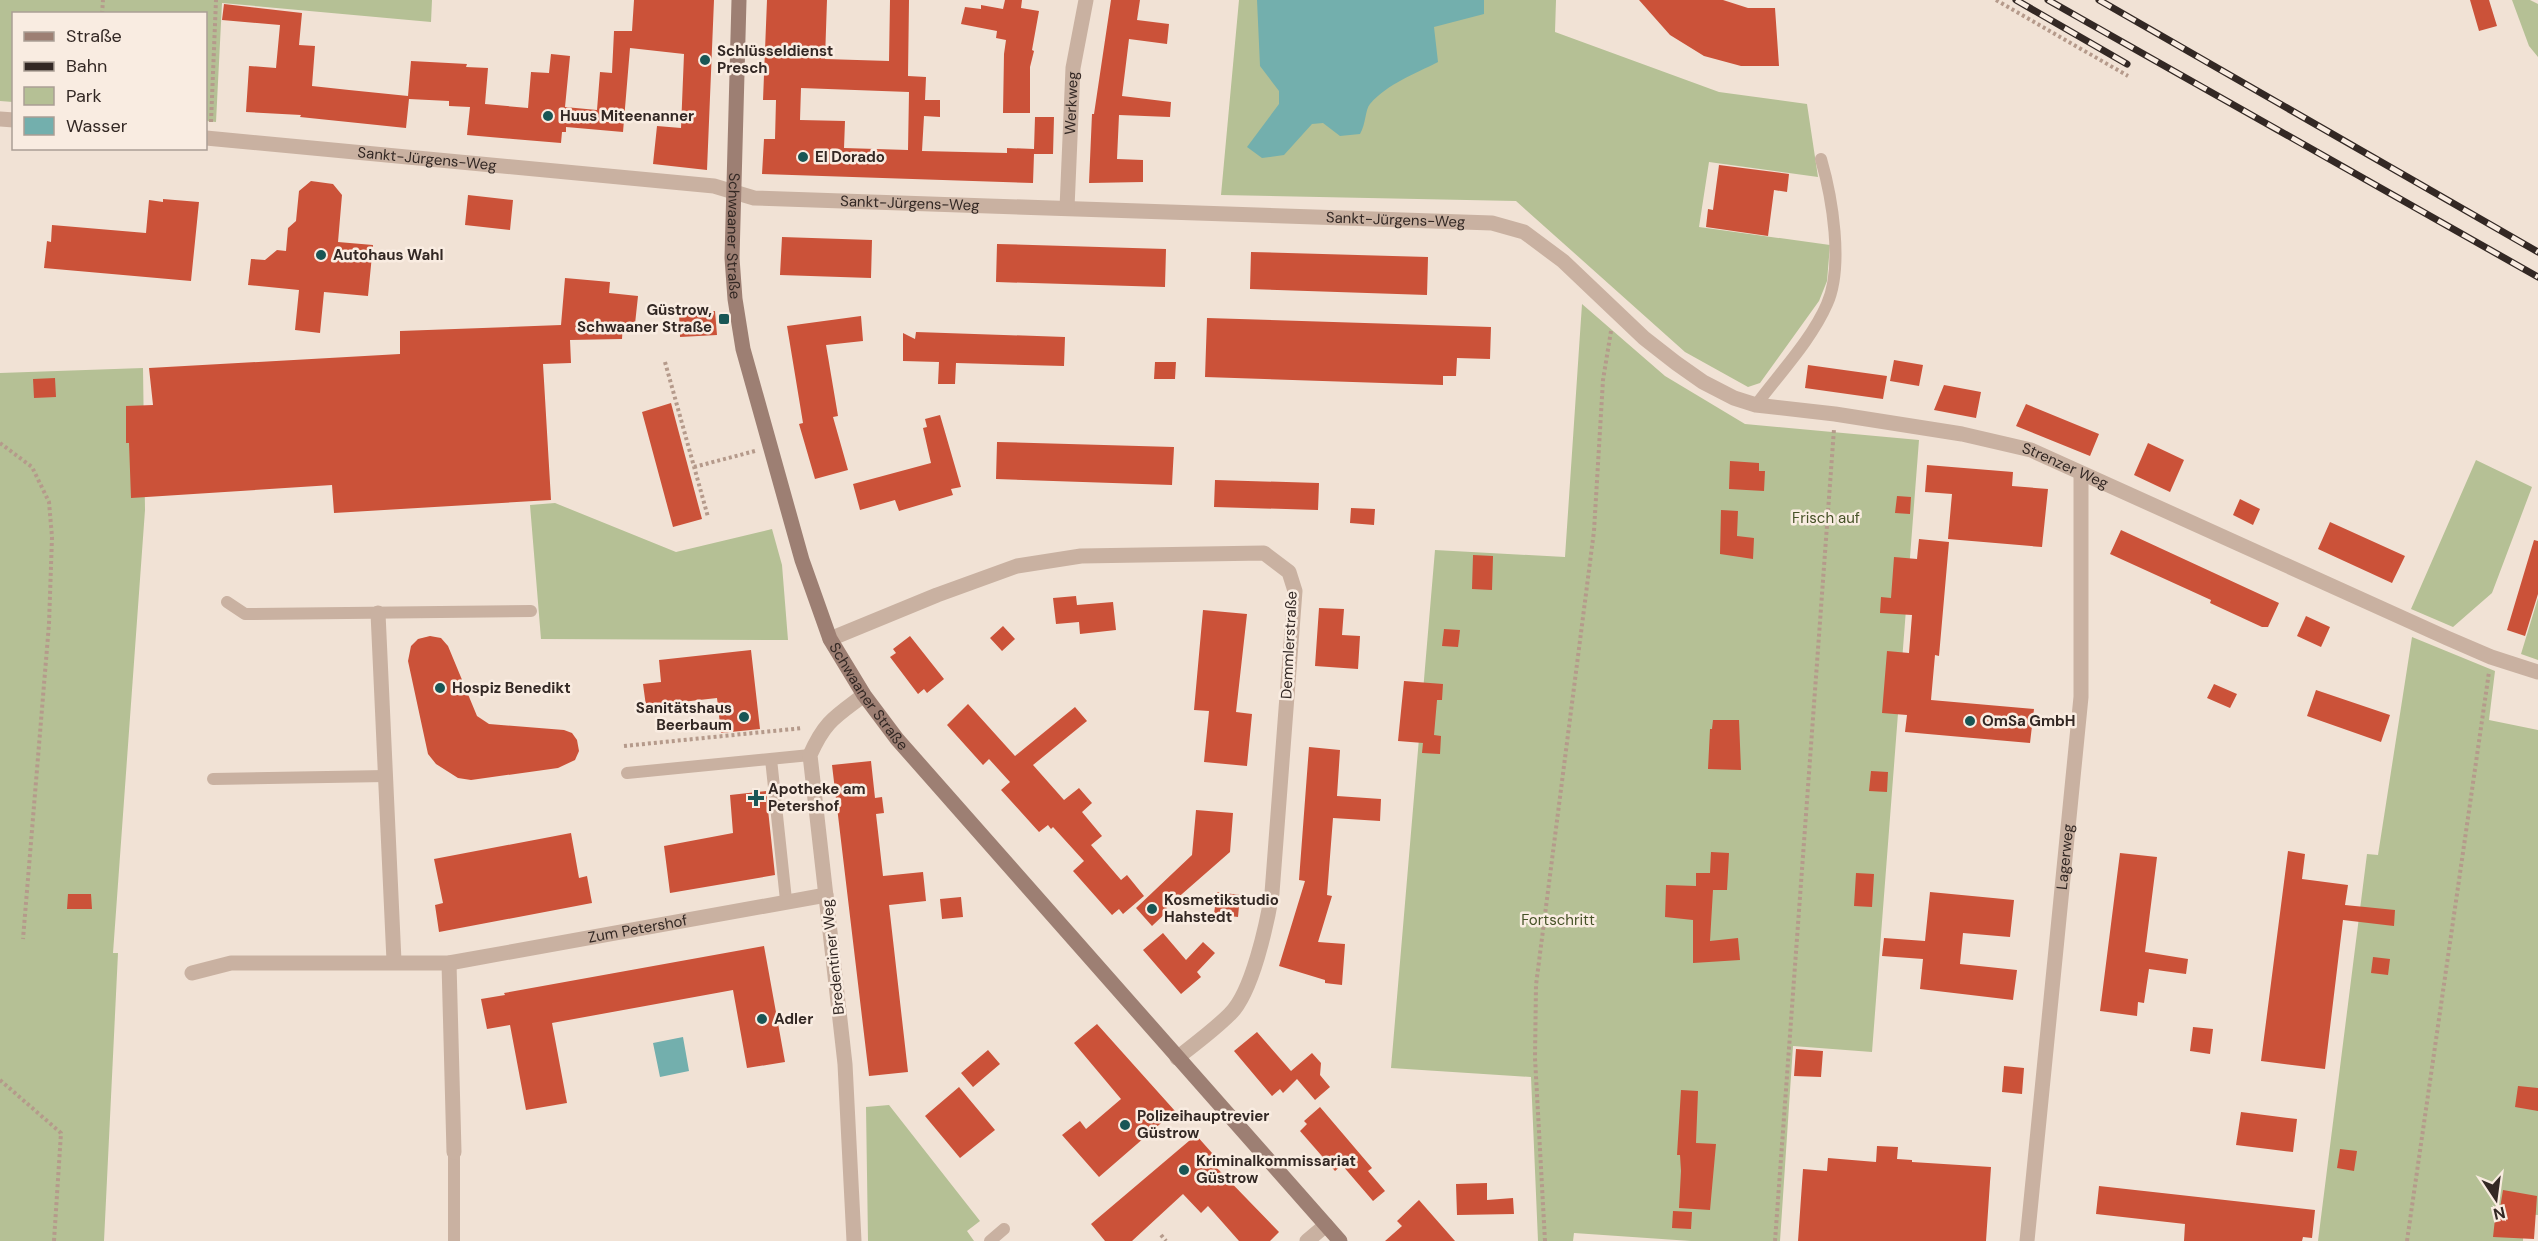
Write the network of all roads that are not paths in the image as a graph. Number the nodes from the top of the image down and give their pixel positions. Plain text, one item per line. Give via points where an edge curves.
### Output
1 (739, 0) edge
2 (1086, 0) edge
3 (208, 132) edge
4 (1821, 159) dead end
5 (733, 192) junction
6 (1067, 208) junction
7 (1595, 291) joint
8 (1756, 405) junction
9 (2081, 474) junction
10 (227, 602) dead end
11 (531, 611) dead end
12 (378, 613) junction
13 (830, 639) junction
14 (2538, 672) edge
15 (864, 695) junction
16 (810, 755) junction
17 (771, 759) junction
18 (627, 773) dead end
19 (386, 776) junction
20 (213, 779) dead end
21 (826, 895) junction
22 (786, 900) junction
23 (394, 961) junction
24 (449, 963) junction
25 (192, 973) dead end
26 (1177, 1058) junction
27 (454, 1152) joint
28 (1326, 1225) junction
29 (1004, 1229) dead end
30 (454, 1241) edge
31 (854, 1241) edge
32 (990, 1241) edge
33 (1307, 1241) edge
34 (1340, 1241) edge
35 (2027, 1241) edge

1 - 5 main road, Schwaaner Straße
2 - 6 street, Werkweg via 1073,68
3 - 5 street, Sankt-Jürgens-Weg via 714,186
4 - 8 lane via 1829,189 1835,248 1828,302
5 - 6 street, Sankt-Jürgens-Weg via 754,198
5 - 13 main road, Schwaaner Straße via 735,299 743,349 801,560
6 - 7 street, Sankt-Jürgens-Weg via 1492,223 1524,232
7 - 8 street, Strenzer Weg via 1644,338 1694,376
8 - 9 street, Strenzer Weg via 1962,434 2031,450
9 - 14 street, Strenzer Weg via 2491,657
9 - 35 street, Lagerweg via 2081,697
10 - 12 lane via 245,614
11 - 12 lane
12 - 19 street
13 - 15 main road, Schwaaner Straße
13 - 26 street, Demmlerstraße via 1017,566 1081,556 1264,553 1289,572 1294,591 1272,894 1266,926 1251,975 1232,1013
15 - 16 street via 828,723
15 - 26 main road, Schwaaner Straße via 897,740
16 - 17 lane
16 - 21 street, Bredentiner Weg
17 - 18 lane
17 - 22 lane
19 - 20 lane
19 - 23 street
21 - 22 street, Zum Petershof
21 - 31 street, Bredentiner Weg via 845,1064
22 - 24 street, Zum Petershof
23 - 24 street, Zum Petershof
23 - 25 street, Zum Petershof via 231,963
24 - 27 street
26 - 28 main road, Schwaaner Straße
27 - 30 lane
28 - 33 street
28 - 34 main road, Schwaaner Straße
29 - 32 lane

